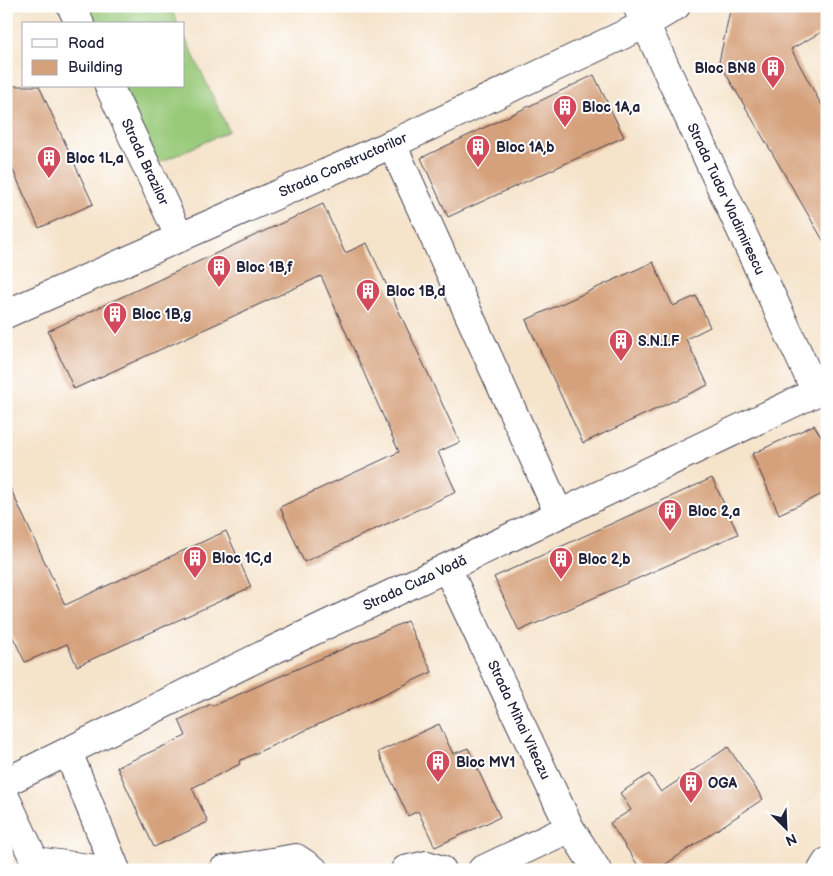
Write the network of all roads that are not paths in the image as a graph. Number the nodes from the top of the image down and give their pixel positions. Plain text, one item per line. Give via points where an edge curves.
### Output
1 (72, 6) edge
2 (676, 6) edge
3 (642, 15) edge
4 (79, 22) edge
5 (110, 88) edge
6 (392, 144) junction
7 (180, 238) junction
8 (6, 314) edge
9 (821, 390) edge
10 (559, 514) junction
11 (448, 568) junction
12 (68, 752) junction
13 (6, 782) edge
14 (6, 799) edge
15 (570, 828) junction
16 (827, 862) edge
17 (37, 866) edge
18 (104, 870) edge
19 (116, 870) edge
20 (223, 870) edge
21 (314, 870) edge
22 (405, 870) edge
23 (442, 870) edge
24 (482, 870) edge
25 (597, 870) edge
26 (822, 870) edge

1 - 4 street
2 - 3 street, Strada Constructorilor
3 - 6 street, Strada Constructorilor
3 - 9 street, Strada Tudor Vladimirescu
5 - 7 street, Strada Brazilor
6 - 7 street, Strada Constructorilor
6 - 10 street
7 - 8 street, Strada Constructorilor
9 - 10 street, Strada Cuza Vodă
10 - 11 street, Strada Cuza Vodă
11 - 12 street, Strada Cuza Vodă
11 - 15 street, Strada Mihai Viteazu
12 - 13 street, Strada Cuza Vodă
12 - 19 street
14 - 17 street
15 - 24 street
15 - 25 street, Strada Mihai Viteazu
16 - 26 street
17 - 18 street
20 - 21 street via 296,858
22 - 23 street via 427,865

